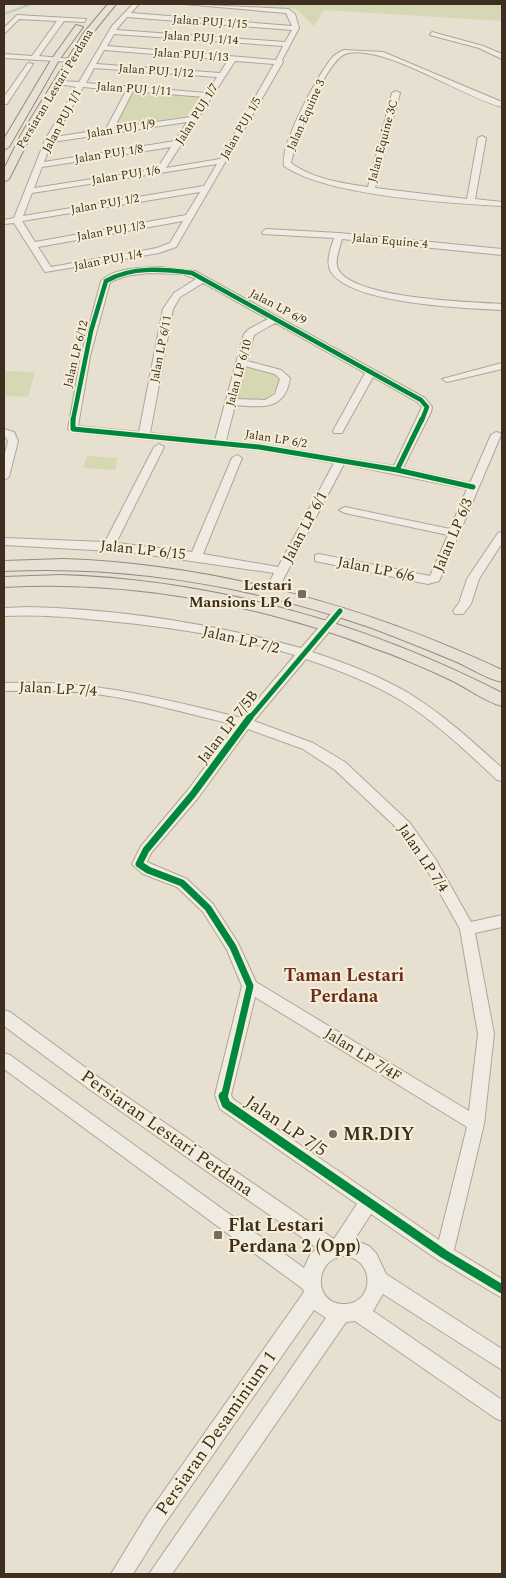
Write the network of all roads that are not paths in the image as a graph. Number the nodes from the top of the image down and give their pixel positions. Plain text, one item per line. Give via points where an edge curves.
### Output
1 (112, 4) edge
2 (136, 4) edge
3 (187, 4) edge
4 (282, 10) joint
5 (125, 15) junction
6 (87, 17) joint
7 (62, 19) junction
8 (296, 28) junction
9 (4, 32) edge
10 (113, 32) junction
11 (432, 34) dead end
12 (288, 44) junction
13 (102, 48) junction
14 (4, 56) edge
15 (502, 57) edge
16 (233, 58) junction
17 (55, 60) junction
18 (32, 61) junction
19 (71, 61) junction
20 (280, 62) junction
21 (91, 66) junction
22 (222, 75) junction
23 (58, 84) junction
24 (81, 85) junction
25 (130, 88) junction
26 (396, 93) dead end
27 (210, 95) junction
28 (4, 102) edge
29 (502, 105) edge
30 (194, 118) junction
31 (108, 131) junction
32 (482, 138) dead end
33 (49, 140) junction
34 (179, 143) junction
35 (4, 147) edge
36 (222, 161) junction
37 (39, 165) junction
38 (160, 170) junction
39 (4, 179) edge
40 (207, 188) junction
41 (371, 189) junction
42 (30, 191) junction
43 (471, 201) junction
44 (502, 204) edge
45 (190, 218) junction
46 (17, 220) junction
47 (4, 222) edge
48 (266, 232) dead end
49 (339, 236) junction
50 (32, 245) junction
51 (169, 248) joint
52 (502, 252) edge
53 (202, 279) junction
54 (104, 284) joint
55 (502, 307) edge
56 (276, 319) junction
57 (241, 362) junction
58 (502, 366) edge
59 (371, 371) junction
60 (448, 379) dead end
61 (232, 402) junction
62 (73, 429) joint
63 (338, 431) dead end
64 (8, 434) edge
65 (144, 435) junction
66 (496, 435) dead end
67 (220, 442) junction
68 (159, 447) dead end
69 (237, 458) dead end
70 (340, 461) junction
71 (397, 470) junction
72 (4, 477) edge
73 (473, 487) junction
74 (345, 510) dead end
75 (454, 533) junction
76 (502, 536) edge
77 (4, 542) edge
78 (109, 546) junction
79 (196, 556) junction
80 (320, 558) dead end
81 (4, 566) edge
82 (281, 571) junction
83 (433, 579) joint
84 (4, 582) edge
85 (270, 593) junction
86 (340, 611) junction
87 (459, 611) dead end
88 (4, 612) edge
89 (328, 626) junction
90 (304, 654) junction
91 (502, 677) edge
92 (4, 687) edge
93 (502, 700) edge
94 (245, 723) junction
95 (502, 776) edge
96 (502, 921) edge
97 (467, 929) junction
98 (250, 986) junction
99 (4, 1017) edge
100 (4, 1060) edge
101 (476, 1124) junction
102 (369, 1201) junction
103 (336, 1247) junction
104 (444, 1254) junction
105 (377, 1279) junction
106 (502, 1288) edge
107 (312, 1289) junction
108 (349, 1312) junction
109 (502, 1360) edge
110 (502, 1411) edge
111 (164, 1572) edge
112 (121, 1574) edge

1 - 19 main road, Persiaran Lestari Perdana via 86,34
2 - 5 street, Jalan PUJ 1/1
3 - 4 street
4 - 8 street via 292,14
5 - 8 street, Jalan PUJ 1/15
5 - 10 street, Jalan PUJ 1/1
6 - 7 street
6 - 17 main road, Persiaran Lestari Perdana
7 - 9 street via 17,17
7 - 18 street
8 - 12 street, Jalan PUJ 1/5
10 - 12 street, Jalan PUJ 1/14
10 - 13 street, Jalan PUJ 1/1
11 - 15 street via 481,47
12 - 20 street, Jalan PUJ 1/5
13 - 16 street, Jalan PUJ 1/13
13 - 21 street, Jalan PUJ 1/1
14 - 18 street
16 - 20 street, Jalan PUJ 1/13
16 - 22 street, Jalan PUJ 1/7
17 - 18 street
17 - 19 street
17 - 35 main road, Persiaran Lestari Perdana
18 - 28 street
19 - 23 main road, Persiaran Lestari Perdana
20 - 36 street, Jalan PUJ 1/5
21 - 22 street, Jalan PUJ 1/12
21 - 24 street, Jalan PUJ 1/1
22 - 27 street, Jalan PUJ 1/7
23 - 24 street, Jalan PUJ 1/11
23 - 39 main road, Persiaran Lestari Perdana via 27,133
24 - 25 street, Jalan PUJ 1/11
24 - 33 street, Jalan PUJ 1/1
25 - 27 street, Jalan PUJ 1/11
25 - 31 street
26 - 41 street, Jalan Equine 3C
27 - 30 street, Jalan PUJ 1/7
29 - 41 street, Jalan Equine 3 via 380,53 341,53 317,84 286,164 314,179
30 - 31 street, Jalan PUJ 1/9
30 - 34 street, Jalan PUJ 1/7
31 - 33 street, Jalan PUJ 1/9
32 - 43 street
33 - 37 street, Jalan PUJ 1/1
34 - 37 street, Jalan PUJ 1/8
34 - 38 street, Jalan PUJ 1/7
36 - 38 street, Jalan PUJ 1/6
36 - 40 street, Jalan PUJ 1/5
37 - 42 street, Jalan PUJ 1/1
38 - 42 street, Jalan PUJ 1/6
40 - 45 street, Jalan PUJ 1/5
40 - 46 street, Jalan PUJ 1/2
41 - 43 street, Jalan Equine 3
42 - 46 street, Jalan PUJ 1/1
43 - 44 street, Jalan Equine 3
45 - 50 street, Jalan PUJ 1/3
45 - 51 street, Jalan PUJ 1/5
46 - 47 street, Jalan PUJ 1/2
46 - 50 street
48 - 49 street
49 - 52 street, Jalan Equine 4
49 - 55 street, Jalan Equine 4 via 332,263 334,269 342,280 360,289 399,297
50 - 51 street, Jalan PUJ 1/4 via 48,270
53 - 54 street, Jalan LP 6/9 via 181,271 157,270 116,275
53 - 56 street, Jalan LP 6/9
53 - 65 street, Jalan LP 6/11 via 177,295 168,309
54 - 62 street, Jalan LP 6/12 via 72,421
56 - 57 street, Jalan LP 6/10 via 252,331
56 - 59 street, Jalan LP 6/9
57 - 61 street, Jalan LP 6/10
57 - 61 street via 278,372 285,382 275,401 269,404
58 - 60 street
59 - 63 street
59 - 71 street, Jalan LP 6/9 via 421,400 427,408
61 - 67 street, Jalan LP 6/10
62 - 65 street, Jalan LP 6/2
64 - 72 street
65 - 67 street, Jalan LP 6/2
66 - 73 street, Jalan LP 6/3
67 - 70 street, Jalan LP 6/2
68 - 78 street
69 - 79 street
70 - 71 street, Jalan LP 6/2
70 - 82 street, Jalan LP 6/1
71 - 73 street, Jalan LP 6/2
73 - 75 street, Jalan LP 6/3
74 - 75 street
75 - 83 street, Jalan LP 6/3
76 - 87 street via 473,579 465,604
77 - 78 street, Jalan LP 6/15
78 - 79 street, Jalan LP 6/15
79 - 82 street, Jalan LP 6/15
80 - 83 street, Jalan LP 6/6
81 - 85 main road via 141,568
82 - 85 street, Jalan LP 6/1
84 - 89 main road via 101,582 180,591 255,606
85 - 86 main road
86 - 89 street, Jalan LP 7/5B
86 - 91 main road via 440,647
88 - 90 street, Jalan LP 7/2 via 66,613 173,625
89 - 90 street, Jalan LP 7/5B
89 - 93 main road via 425,660
90 - 94 street, Jalan LP 7/5B
90 - 95 street, Jalan LP 7/2 via 368,678 405,697 448,728
92 - 94 street, Jalan LP 7/4 via 89,690 150,700
94 - 97 street, Jalan LP 7/4 via 308,746 340,766 368,791 411,835
94 - 98 street, Jalan LP 7/5B via 139,860 141,866 182,883 208,908 233,947
96 - 97 street
97 - 101 street, Jalan LP 7/4 via 486,1034
98 - 101 street, Jalan LP 7/4F
98 - 102 street, Jalan LP 7/5 via 235,1043 224,1100 226,1104
99 - 103 street, Persiaran Lestari Perdana via 95,1084
100 - 107 street
101 - 104 street, Jalan LP 7/4
102 - 103 street
102 - 104 street, Jalan LP 7/5
103 - 105 street via 364,1254
103 - 107 street via 322,1253 315,1261 310,1272
104 - 106 street, Jalan LP 7/5
105 - 108 street via 372,1298
105 - 109 street
107 - 108 street via 320,1303 330,1310
107 - 112 street, Persiaran Desaminium 1
108 - 110 street
108 - 111 street, Persiaran Desaminium 1

